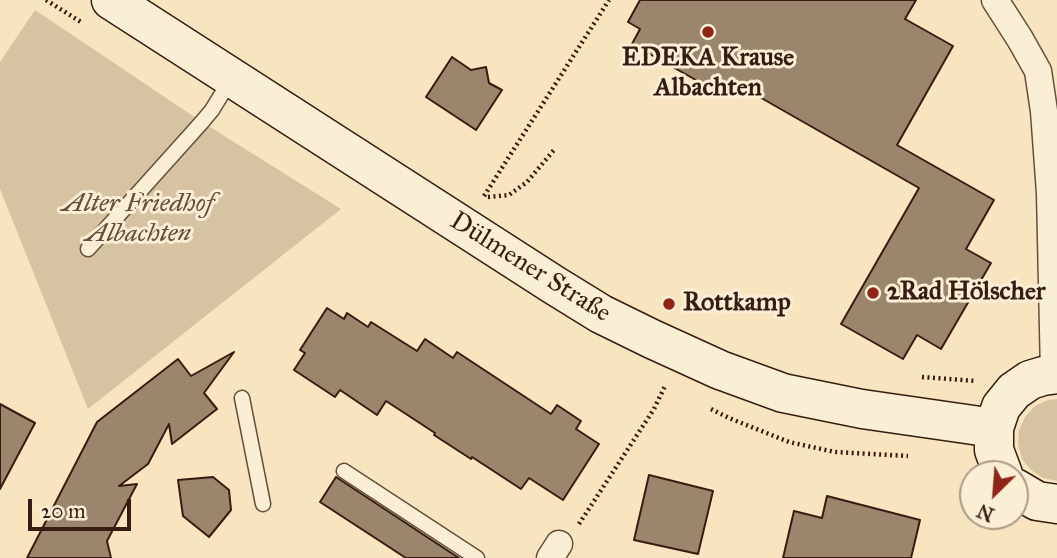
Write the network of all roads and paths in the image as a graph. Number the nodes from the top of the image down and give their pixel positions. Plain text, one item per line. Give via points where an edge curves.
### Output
1 (111, 0) edge
2 (608, 0) edge
3 (995, 0) edge
4 (1047, 69) edge
5 (232, 77) junction
6 (554, 150) dead end
7 (474, 191) dead end
8 (484, 197) junction
9 (495, 204) dead end
10 (88, 249) dead end
11 (1055, 374) edge
12 (918, 377) dead end
13 (977, 382) dead end
14 (665, 386) dead end
15 (242, 398) dead end
16 (993, 428) junction
17 (998, 460) edge
18 (344, 471) dead end
19 (1029, 496) edge
20 (263, 504) dead end
21 (1057, 504) edge
22 (555, 551) edge
23 (477, 558) edge

1 - 5 main road, Dülmener Straße
2 - 8 path
3 - 4 street via 1020,39
4 - 11 street via 1044,111
5 - 10 lane via 202,122
5 - 16 main road, Dülmener Straße via 601,314 720,370 783,393
6 - 8 path via 527,182 509,195
7 - 8 path
8 - 9 path
11 - 16 main road via 1030,380 1014,391
12 - 13 path
14 - 22 path via 572,536
15 - 20 lane
16 - 17 main road
18 - 23 lane
19 - 21 main road

